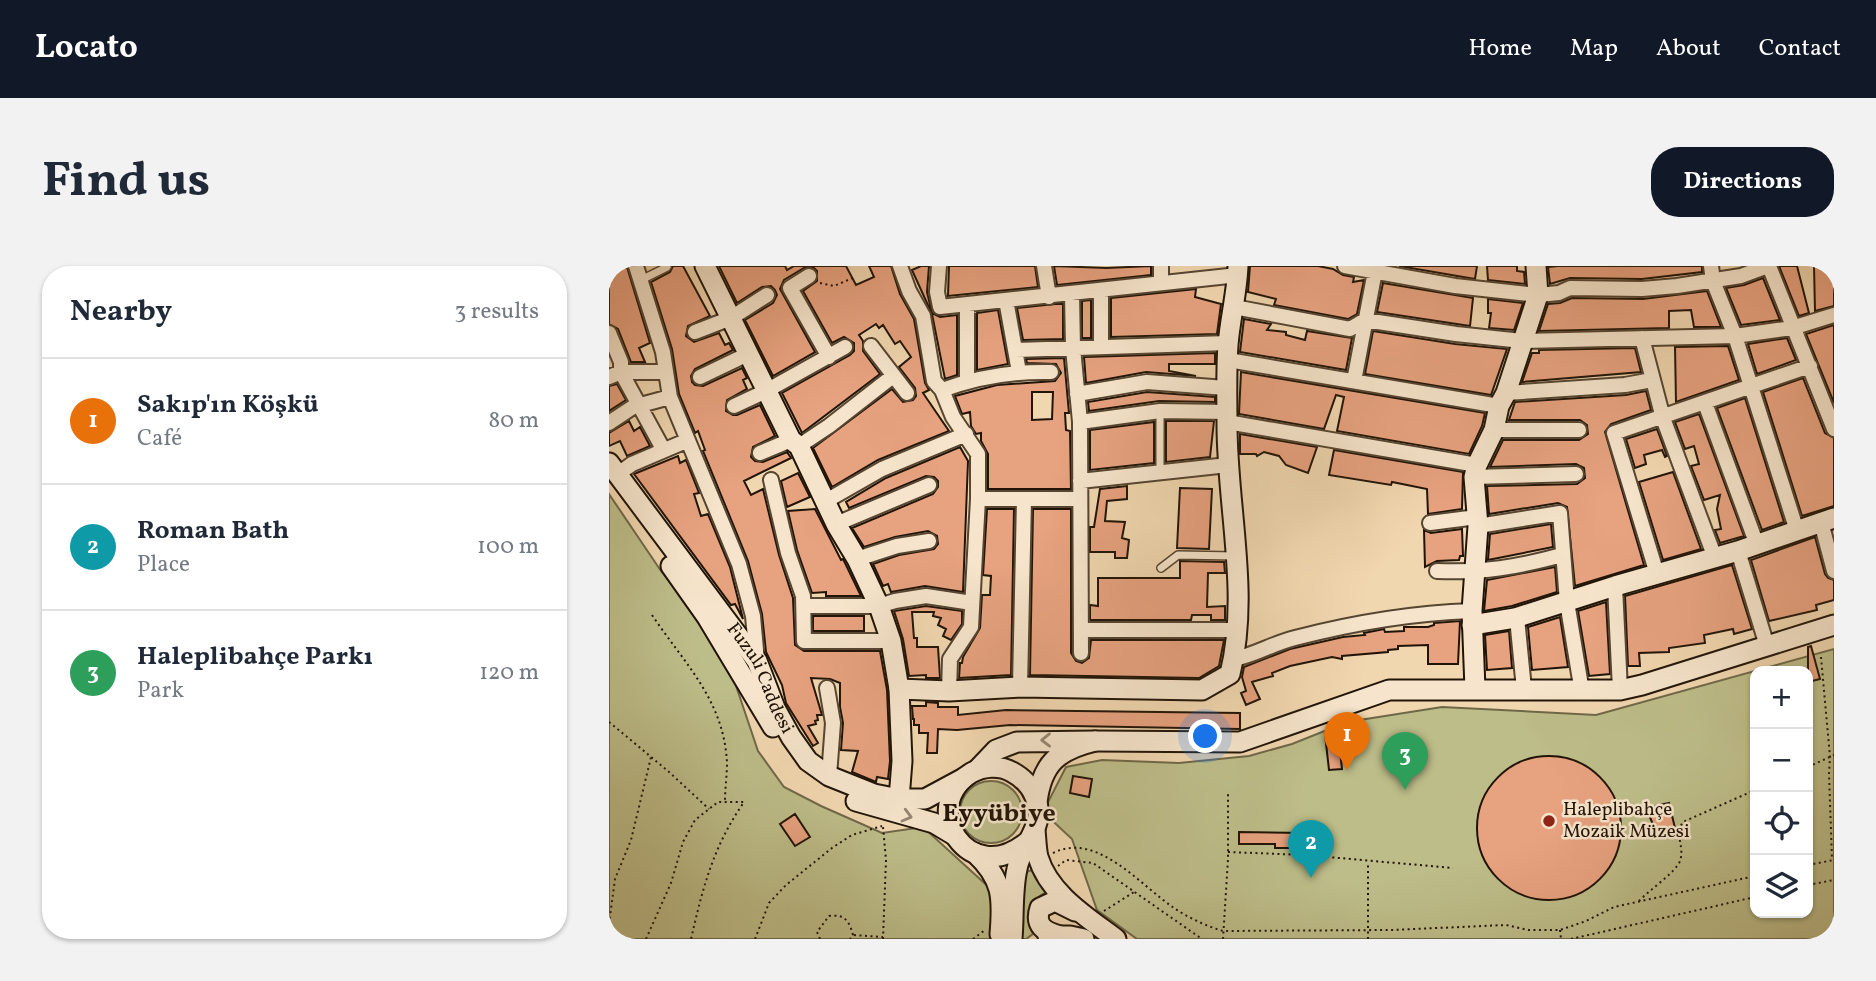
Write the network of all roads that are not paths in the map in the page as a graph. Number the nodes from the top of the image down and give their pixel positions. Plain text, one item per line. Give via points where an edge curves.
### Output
1 (705, 266) edge
2 (900, 266) edge
3 (939, 266) edge
4 (1044, 266) edge
5 (1161, 266) edge
6 (1345, 266) edge
7 (1711, 266) edge
8 (1768, 266) edge
9 (667, 267) edge
10 (1540, 267) edge
11 (1375, 269) edge
12 (1238, 271) edge
13 (638, 273) edge
14 (809, 276) road end
15 (1713, 281) junction
16 (1161, 283) junction
17 (1101, 291) junction
18 (1072, 294) junction
19 (767, 295) dead end
20 (1538, 295) junction
21 (1049, 297) junction
22 (1006, 300) junction
23 (967, 304) junction
24 (1234, 307) junction
25 (1834, 315) edge
26 (731, 318) junction
27 (1365, 320) junction
28 (1792, 328) junction
29 (695, 331) dead end
30 (609, 333) edge
31 (1735, 336) junction
32 (1642, 338) junction
33 (1523, 341) junction
34 (871, 346) dead end
35 (845, 347) dead end
36 (1101, 347) junction
37 (1073, 348) junction
38 (1015, 349) junction
39 (1228, 351) junction
40 (748, 354) junction
41 (829, 357) junction
42 (1810, 366) junction
43 (666, 372) junction
44 (1019, 372) junction
45 (1051, 372) dead end
46 (615, 374) edge
47 (701, 376) dead end
48 (893, 376) junction
49 (967, 380) junction
50 (1652, 380) junction
51 (1354, 381) junction
52 (1226, 388) junction
53 (1750, 388) junction
54 (942, 390) junction
55 (767, 391) junction
56 (907, 393) dead end
57 (1077, 394) junction
58 (670, 397) junction
59 (1503, 399) junction
60 (1705, 402) junction
61 (640, 406) junction
62 (734, 406) dead end
63 (1160, 411) junction
64 (1227, 417) junction
65 (1663, 418) junction
66 (1080, 422) junction
67 (609, 423) edge
68 (1834, 429) edge
69 (1494, 430) junction
70 (1579, 430) dead end
71 (966, 434) junction
72 (686, 441) junction
73 (795, 443) junction
74 (663, 449) junction
75 (760, 453) dead end
76 (1228, 465) junction
77 (1476, 471) junction
78 (612, 474) edge
79 (1160, 474) junction
80 (1576, 474) dead end
81 (771, 480) dead end
82 (1080, 481) junction
83 (929, 485) dead end
84 (978, 499) junction
85 (1024, 499) junction
86 (1080, 499) junction
87 (826, 501) junction
88 (1828, 520) edge
89 (1477, 521) junction
90 (1430, 523) dead end
91 (836, 524) junction
92 (1797, 531) junction
93 (929, 541) dead end
94 (1748, 548) junction
95 (1562, 555) junction
96 (1236, 556) junction
97 (1715, 558) junction
98 (857, 559) junction
99 (1161, 568) dead end
100 (1437, 571) dead end
101 (1834, 571) edge
102 (1473, 573) junction
103 (1657, 574) junction
104 (1615, 586) junction
105 (1567, 602) junction
106 (972, 603) junction
107 (879, 606) junction
108 (804, 607) junction
109 (1472, 618) junction
110 (1517, 618) junction
111 (1834, 625) edge
112 (1081, 630) junction
113 (1238, 630) junction
114 (891, 641) junction
115 (1767, 646) junction
116 (1081, 653) dead end
117 (1234, 659) junction
118 (757, 661) junction
119 (1020, 687) junction
120 (827, 688) dead end
121 (1524, 689) junction
122 (899, 690) junction
123 (1475, 690) junction
124 (1621, 690) junction
125 (949, 691) junction
126 (1582, 692) junction
127 (1095, 741) junction
128 (970, 774) junction
129 (829, 776) junction
130 (899, 799) junction
131 (1037, 802) junction
132 (954, 835) junction
133 (1031, 836) junction
134 (975, 853) junction
135 (1085, 916) junction
136 (1050, 938) edge
137 (999, 939) edge
138 (1012, 939) edge
139 (1084, 939) edge
140 (1116, 939) edge

1 - 26 street
2 - 54 street via 923,316 934,381
3 - 23 street via 940,307
4 - 21 street
5 - 16 street
6 - 11 street
7 - 15 street
8 - 15 street
8 - 28 street
9 - 13 lane
10 - 20 street
11 - 20 street via 1455,286
11 - 27 street
12 - 16 street
12 - 24 street
13 - 43 street
14 - 41 street via 790,288
15 - 20 street via 1642,289 1570,288
15 - 31 street
16 - 17 street
17 - 18 street
17 - 36 street
18 - 21 street
18 - 37 street
19 - 26 street
20 - 33 street
21 - 22 street
22 - 23 street
22 - 38 street
23 - 49 street
24 - 27 street via 1350,330
24 - 39 street
25 - 28 street
26 - 29 street
26 - 40 street
27 - 33 street
27 - 51 street
28 - 31 street
28 - 42 street
30 - 46 street via 621,362
31 - 32 street
31 - 53 street
32 - 33 street
32 - 50 street
33 - 59 street
34 - 48 street
35 - 41 street
36 - 37 street
36 - 39 street
37 - 38 street
37 - 57 street
38 - 44 street
39 - 51 street
39 - 52 street
40 - 47 street
40 - 55 street
41 - 55 street
42 - 53 street
42 - 68 street
43 - 46 street
43 - 58 street
44 - 45 street
44 - 49 street
46 - 61 street
48 - 56 street
48 - 73 street via 829,426
49 - 54 street
50 - 59 street
50 - 65 street
51 - 59 street
52 - 57 street via 1147,382
52 - 64 street
53 - 60 street
53 - 92 street
54 - 71 street
55 - 62 street
55 - 73 street
57 - 66 street
58 - 61 street
58 - 72 street
59 - 69 street
60 - 65 street
60 - 94 street
61 - 67 street
61 - 74 street
63 - 64 street
63 - 66 street
63 - 79 lane
64 - 76 street
64 - 77 street
65 - 97 street
65 - 103 street via 1614,433
66 - 82 street
69 - 70 street
69 - 77 street
71 - 84 street via 978,454
71 - 87 street via 882,469
72 - 74 street
72 - 118 street via 739,564 753,616
73 - 75 street
73 - 87 street
74 - 78 street
76 - 79 street
76 - 96 street
77 - 80 street
77 - 89 street
78 - 118 street, Fuzuli Caddesi
78 -> 132 street, Fuzuli Caddesi via 801,767 842,796 934,823
79 - 82 street
81 - 108 street
82 - 86 street
83 - 91 street
84 - 85 street
84 - 106 street
85 - 86 street
85 - 119 street
86 - 112 street
87 - 91 street
88 - 92 street
88 - 101 street
89 - 90 street
89 - 95 street via 1560,513
89 - 102 street
91 - 98 street
92 - 94 street
93 - 98 street
94 - 97 street
94 - 115 street
95 - 102 street
95 - 105 street
96 - 99 lane via 1178,555
96 - 113 street
97 - 103 street
98 - 107 street
100 - 102 street
102 - 109 street
103 - 104 street
104 - 105 street
104 - 124 street
105 - 110 street
105 - 126 street
106 - 107 street via 926,596
106 - 125 street via 971,627 950,659
107 - 108 street
107 - 114 street
108 - 114 street via 804,641
109 - 110 street
109 - 117 street via 1426,613 1373,621 1293,638
109 - 123 street
110 - 121 street
111 - 115 street
112 - 113 street
112 - 116 street
113 - 117 street
114 - 122 street
115 - 124 street
117 - 119 street via 1230,674 1202,690
118 - 129 street, Fuzuli Caddesi via 791,737 808,761
119 - 125 street
120 - 129 street via 833,723
121 - 123 street
121 - 126 street
122 - 125 street
122 - 130 street
123 - 127 street via 1389,690 1240,743
124 - 126 street
127 -> 128 street via 1017,741 996,750
127 - 131 street via 1073,746 1055,759 1044,773
128 - 130 street, Fuzuli Caddesi via 925,799
128 - 131 street via 992,767 1007,769 1021,776
128 - 132 street via 954,790 949,804
129 - 130 street, Fuzuli Caddesi
131 - 133 street
132 - 134 street
133 - 134 street via 1003,856
133 - 135 street via 1043,867
133 - 138 street via 1017,868
134 - 137 street via 990,867 999,886
135 - 136 street via 1055,901 1040,908 1038,922
135 - 140 street
136 - 139 street

